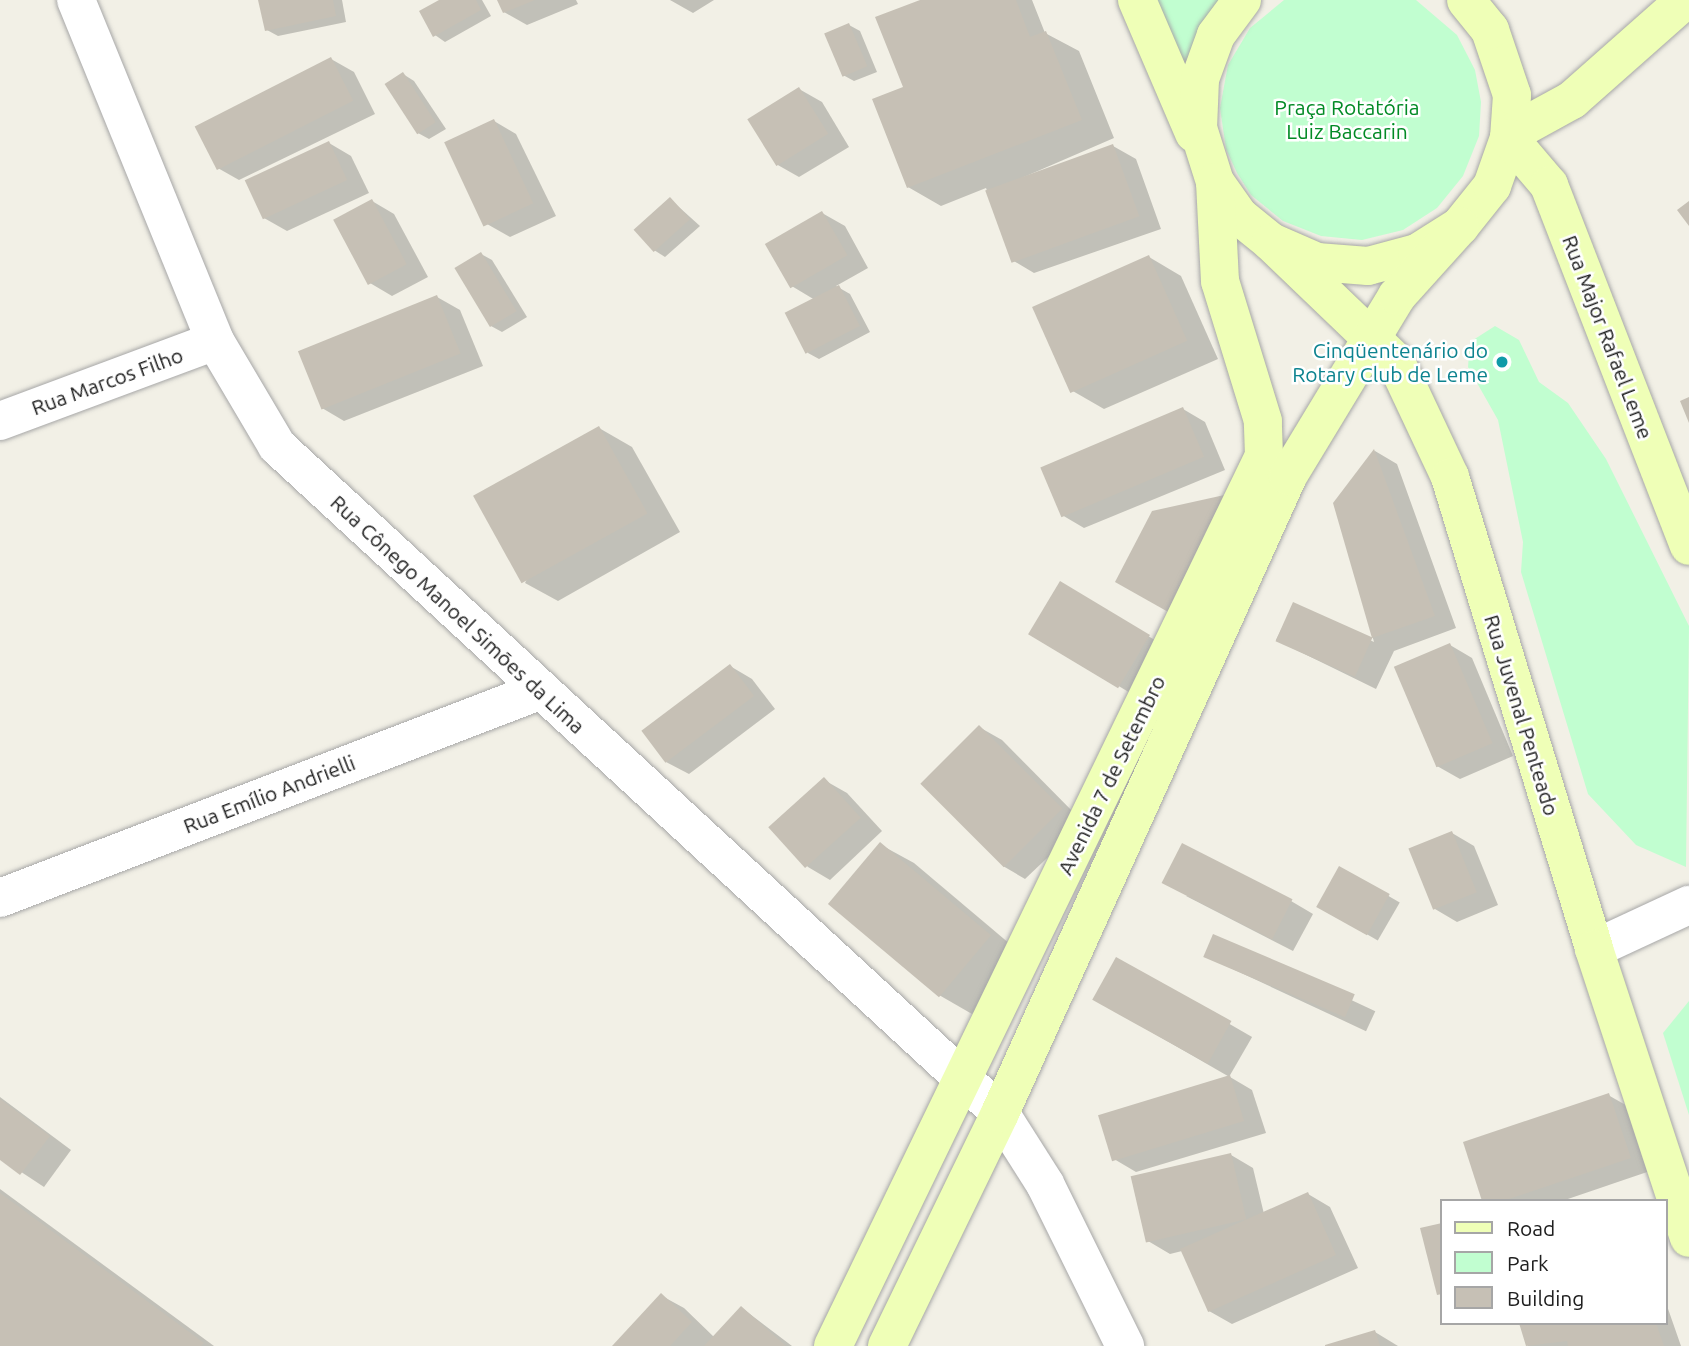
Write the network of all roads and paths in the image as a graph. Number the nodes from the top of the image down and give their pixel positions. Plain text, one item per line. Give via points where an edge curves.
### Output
1 (76, 0) edge
2 (1137, 0) edge
3 (1242, 0) edge
4 (1466, 0) edge
5 (1499, 0) edge
6 (1685, 0) edge
7 (1503, 57) junction
8 (1510, 136) junction
9 (1209, 167) junction
10 (1460, 226) junction
11 (1271, 242) junction
12 (1370, 336) junction
13 (215, 341) junction
14 (0, 421) edge
15 (1689, 546) edge
16 (539, 691) junction
17 (0, 898) edge
18 (1689, 905) edge
19 (1594, 950) junction
20 (964, 1081) junction
21 (1000, 1113) junction
22 (1689, 1238) edge
23 (833, 1346) edge
24 (887, 1346) edge
25 (1125, 1346) edge

1 - 13 street, Rua Cônego Manoel Simões da Lima
2 - 9 street
3 - 9 street via 1216,35 1200,79 1198,128
4 - 7 street via 1490,30
5 - 7 street
6 - 8 street via 1572,100
7 - 8 street via 1512,95
8 - 10 street via 1492,186
8 - 15 street, Rua Major Rafael Leme via 1549,185
9 - 11 street via 1239,216
9 - 20 street, Avenida 7 de Setembro via 1220,281 1263,421 1264,456
10 - 11 street via 1417,254 1368,266 1317,262
10 - 12 street, Avenida 7 de Setembro via 1410,276
11 - 12 street, Rua Juvenal Penteado
12 - 19 street, Rua Juvenal Penteado via 1396,362 1450,477
12 - 21 street, Avenida 7 de Setembro via 1288,475
13 - 14 street, Rua Marcos Filho
13 - 16 street, Rua Cônego Manoel Simões da Lima via 277,446
16 - 17 street, Rua Emílio Andrielli
16 - 20 street, Rua Cônego Manoel Simões da Lima
18 - 19 street
19 - 22 street, Rua Juvenal Penteado
20 - 21 street, Rua Cônego Manoel Simões da Lima
20 - 23 street, Avenida 7 de Setembro
21 - 24 street, Avenida 7 de Setembro
21 - 25 street, Rua Cônego Manoel Simões da Lima via 1045,1184

